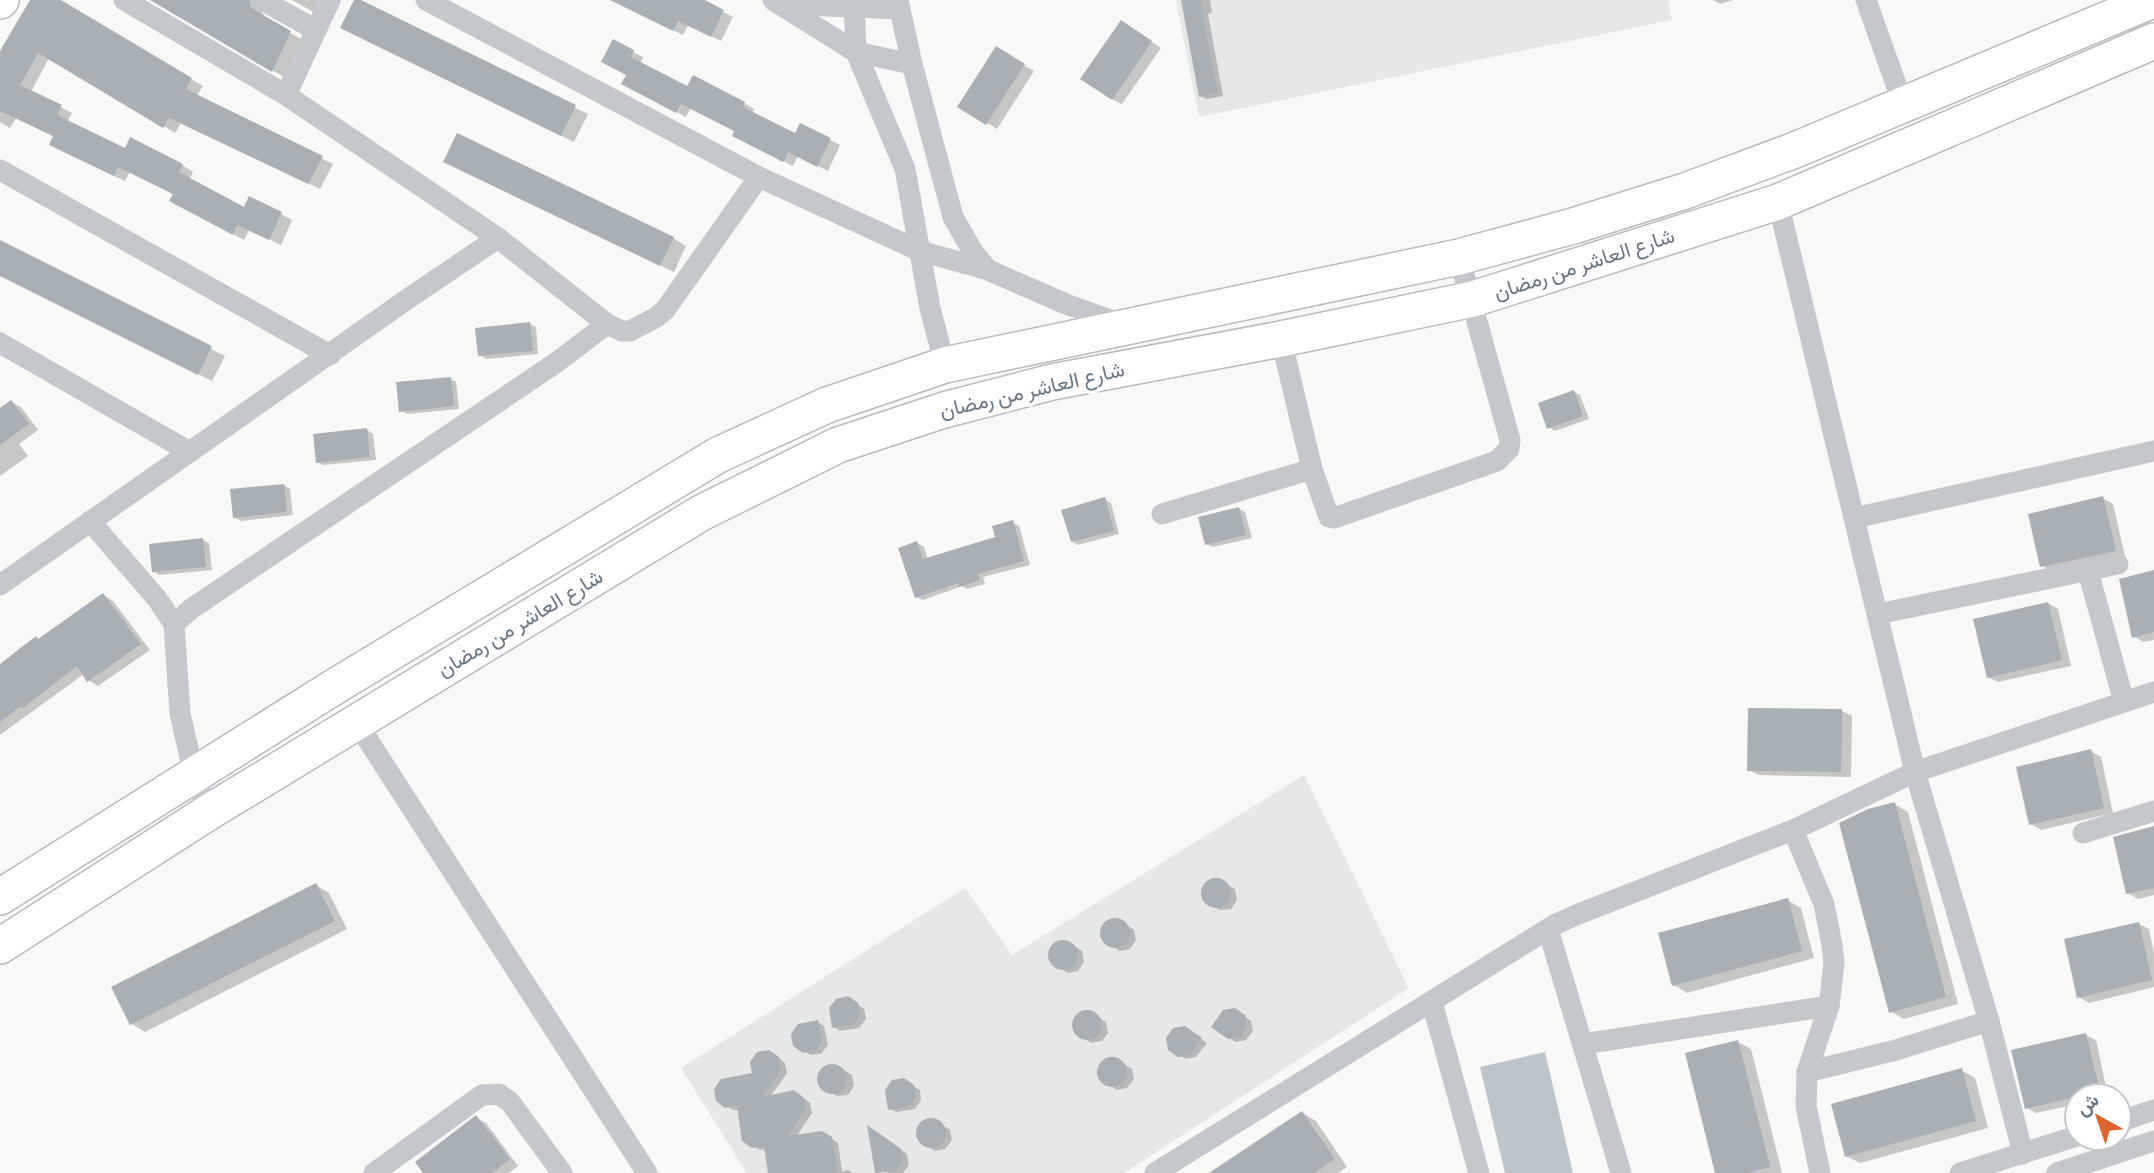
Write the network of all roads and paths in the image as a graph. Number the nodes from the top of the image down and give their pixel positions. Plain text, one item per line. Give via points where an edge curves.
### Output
1 (124, 0) edge
2 (262, 0) edge
3 (330, 0) edge
4 (426, 0) edge
5 (1866, 0) edge
6 (776, 2) edge
7 (2141, 3) edge
8 (854, 4) edge
9 (899, 4) edge
10 (316, 30) junction
11 (2154, 41) edge
12 (856, 52) junction
13 (912, 64) junction
14 (286, 95) junction
15 (1903, 104) junction
16 (0, 170) edge
17 (759, 177) junction
18 (1778, 202) junction
19 (498, 238) junction
20 (920, 251) junction
21 (1459, 257) junction
22 (988, 270) junction
23 (1472, 299) junction
24 (607, 324) junction
25 (1129, 326) junction
26 (1280, 339) junction
27 (0, 343) edge
28 (330, 355) junction
29 (945, 365) junction
30 (2154, 451) edge
31 (190, 452) junction
32 (1312, 470) junction
33 (1162, 514) dead end
34 (1854, 517) junction
35 (90, 521) junction
36 (2118, 564) dead end
37 (2088, 571) junction
38 (0, 585) edge
39 (1878, 614) junction
40 (174, 624) junction
41 (2154, 692) edge
42 (2124, 702) junction
43 (357, 723) junction
44 (1915, 772) junction
45 (194, 775) junction
46 (2154, 811) edge
47 (209, 812) junction
48 (1793, 830) junction
49 (2083, 833) dead end
50 (0, 897) edge
51 (1548, 929) junction
52 (0, 946) edge
53 (1432, 1002) junction
54 (1829, 1006) junction
55 (1989, 1021) junction
56 (1583, 1044) junction
57 (1807, 1072) junction
58 (2154, 1110) edge
59 (2133, 1117) edge
60 (2063, 1141) edge
61 (2154, 1141) edge
62 (2023, 1154) junction
63 (374, 1173) edge
64 (562, 1173) edge
65 (647, 1173) edge
66 (1155, 1173) edge
67 (1479, 1173) edge
68 (1621, 1173) edge
69 (1820, 1173) edge
70 (1960, 1173) edge
71 (2057, 1173) edge

1 - 14 street
2 - 10 street
3 - 10 street
4 - 17 street
5 - 15 street
6 - 8 street
6 - 12 street
7 - 15 main road, شارع العاشر من رمضان
8 - 9 street
8 - 12 street
9 - 13 street
10 - 14 street
11 - 18 main road, شارع العاشر من رمضان
12 - 13 street
12 - 20 street via 905,169
13 - 22 street via 953,217
14 - 19 street
15 - 21 main road, شارع العاشر من رمضان via 1685,191
16 - 28 street
17 - 20 street
17 - 24 street via 665,310 630,331
18 - 23 main road, شارع العاشر من رمضان
18 - 34 street
19 - 24 street
19 - 28 street
20 - 22 street
20 - 29 street
21 - 23 street
21 - 25 main road, شارع العاشر من رمضان
22 - 25 street
23 - 26 main road, شارع العاشر من رمضان
23 - 32 street via 1510,440 1504,457 1334,518 1326,513
24 - 40 street
25 - 29 main road, شارع العاشر من رمضان
26 - 32 street
26 - 43 main road, شارع العاشر من رمضان via 1052,382 944,410 838,445 701,513
27 - 31 street
28 - 31 street
29 - 45 main road, شارع العاشر من رمضان via 827,405 718,455
30 - 34 street
31 - 35 street
32 - 33 street
34 - 39 street
35 - 38 street
35 - 40 street
36 - 37 street
37 - 39 street
37 - 42 street
39 - 44 street
40 - 45 street via 180,713
41 - 42 street
42 - 44 street
43 - 47 main road, شارع العاشر من رمضان
43 - 65 street
44 - 48 street
44 - 55 street
45 - 47 street
45 - 50 main road, شارع العاشر من رمضان
46 - 49 street
47 - 52 main road, شارع العاشر من رمضان
48 - 51 street
48 - 54 street via 1830,928 1834,963
51 - 53 street
51 - 56 street
53 - 66 street
53 - 67 street
54 - 56 street
54 - 57 street
55 - 57 street
55 - 62 street
56 - 68 street
57 - 69 street via 1806,1106
58 - 59 street
60 - 62 street
61 - 71 street
62 - 70 street
63 - 64 street via 464,1107 482,1096 499,1094 510,1102

